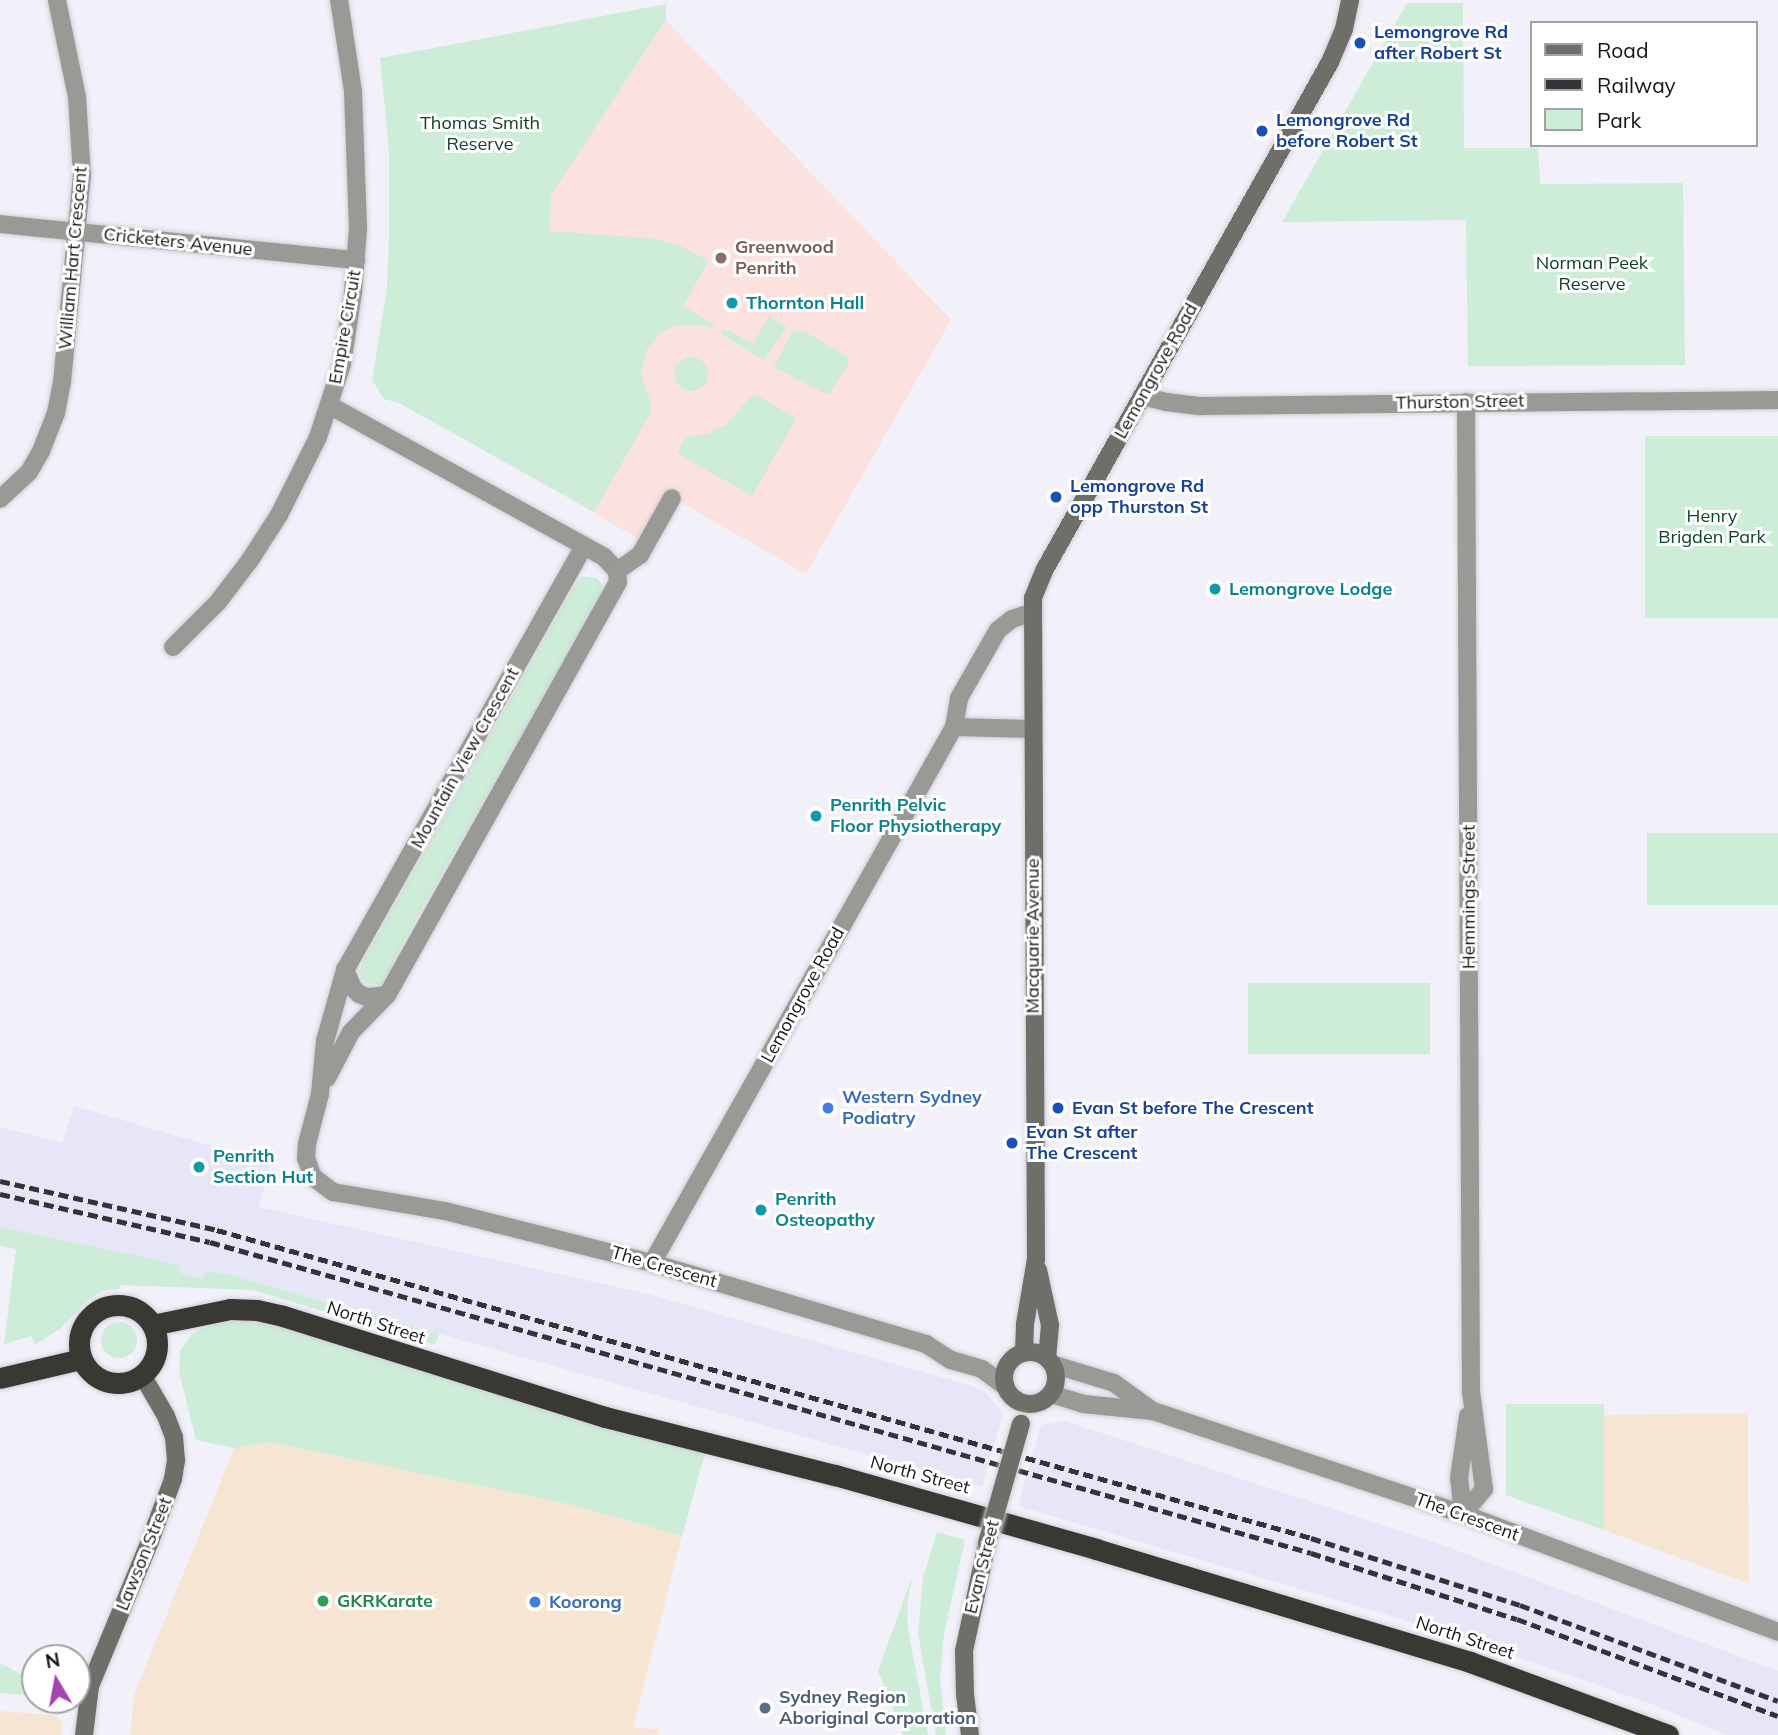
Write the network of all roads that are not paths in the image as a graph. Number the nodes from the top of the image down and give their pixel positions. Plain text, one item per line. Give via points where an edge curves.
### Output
1 (57, 0) edge
2 (339, 0) edge
3 (1350, 0) edge
4 (0, 224) edge
5 (77, 232) junction
6 (356, 260) junction
7 (1142, 396) junction
8 (1778, 400) edge
9 (1466, 402) junction
10 (329, 405) junction
11 (672, 498) dead end
12 (0, 499) edge
13 (584, 546) junction
14 (617, 571) junction
15 (1031, 613) junction
16 (173, 647) dead end
17 (954, 727) junction
18 (1032, 729) junction
19 (345, 970) junction
20 (387, 995) junction
21 (320, 1094) junction
22 (313, 1177) joint
23 (1036, 1259) junction
24 (652, 1263) junction
25 (152, 1325) junction
26 (1024, 1353) junction
27 (81, 1359) junction
28 (1049, 1361) junction
29 (142, 1375) junction
30 (0, 1377) edge
31 (1006, 1387) junction
32 (1051, 1394) junction
33 (1027, 1404) junction
34 (1153, 1411) junction
35 (1463, 1514) junction
36 (1778, 1632) edge
37 (84, 1735) edge
38 (970, 1735) edge
39 (1668, 1735) edge

1 - 5 street, William Hart Crescent via 81,140
2 - 6 street, Empire Circuit via 355,121
3 - 7 street, Lemongrove Road via 1330,62
4 - 5 street, Cricketers Avenue
5 - 6 street, Cricketers Avenue
5 - 12 street, William Hart Crescent via 56,413 29,472
6 - 10 street, Empire Circuit via 344,352
7 - 9 street, Thurston Street via 1201,405
7 - 15 street, Lemongrove Road via 1036,588
8 - 9 street, Thurston Street
9 - 35 street, Hemmings Street via 1471,1392 1459,1478
10 - 13 street
10 - 16 street, Empire Circuit via 289,495 250,560 218,602
11 - 14 street via 640,555
13 - 14 street
13 - 19 street, Mountain View Crescent
14 - 20 street, Mountain View Crescent via 614,594
15 - 17 street, Lemongrove Road via 998,630 959,698
15 - 18 street, Macquarie Avenue
17 - 18 street
17 - 24 street, Lemongrove Road
18 - 23 street, Macquarie Avenue
19 - 20 street via 359,994
19 - 21 street, Mountain View Crescent via 325,1041
20 - 21 street, Mountain View Crescent via 341,1047
21 - 22 street, Mountain View Crescent via 306,1158
22 - 24 street, The Crescent via 333,1192 445,1211
23 - 26 street, Macquarie Avenue
23 - 28 street, Macquarie Avenue via 1050,1325
24 - 31 street, The Crescent via 926,1344 951,1360 982,1369
25 - 27 highway via 144,1315 120,1305 95,1312 80,1333
25 - 29 highway via 155,1357
25 - 39 highway, North Street via 230,1309 283,1316 593,1413 860,1482 1470,1662
26 - 28 street via 1040,1354
26 - 31 street via 1008,1366
27 - 29 highway via 96,1377 107,1382 120,1384
27 - 30 highway
28 - 32 street via 1056,1376
28 - 34 street, The Crescent via 1114,1383
29 - 37 street, Lawson Street via 174,1437 173,1479 90,1686
31 - 33 street via 1014,1398
32 - 33 street
32 - 34 street, The Crescent via 1083,1404
33 - 38 street, Evan Street, bridge via 987,1543 964,1651
34 - 35 street, The Crescent
35 - 36 street, The Crescent

